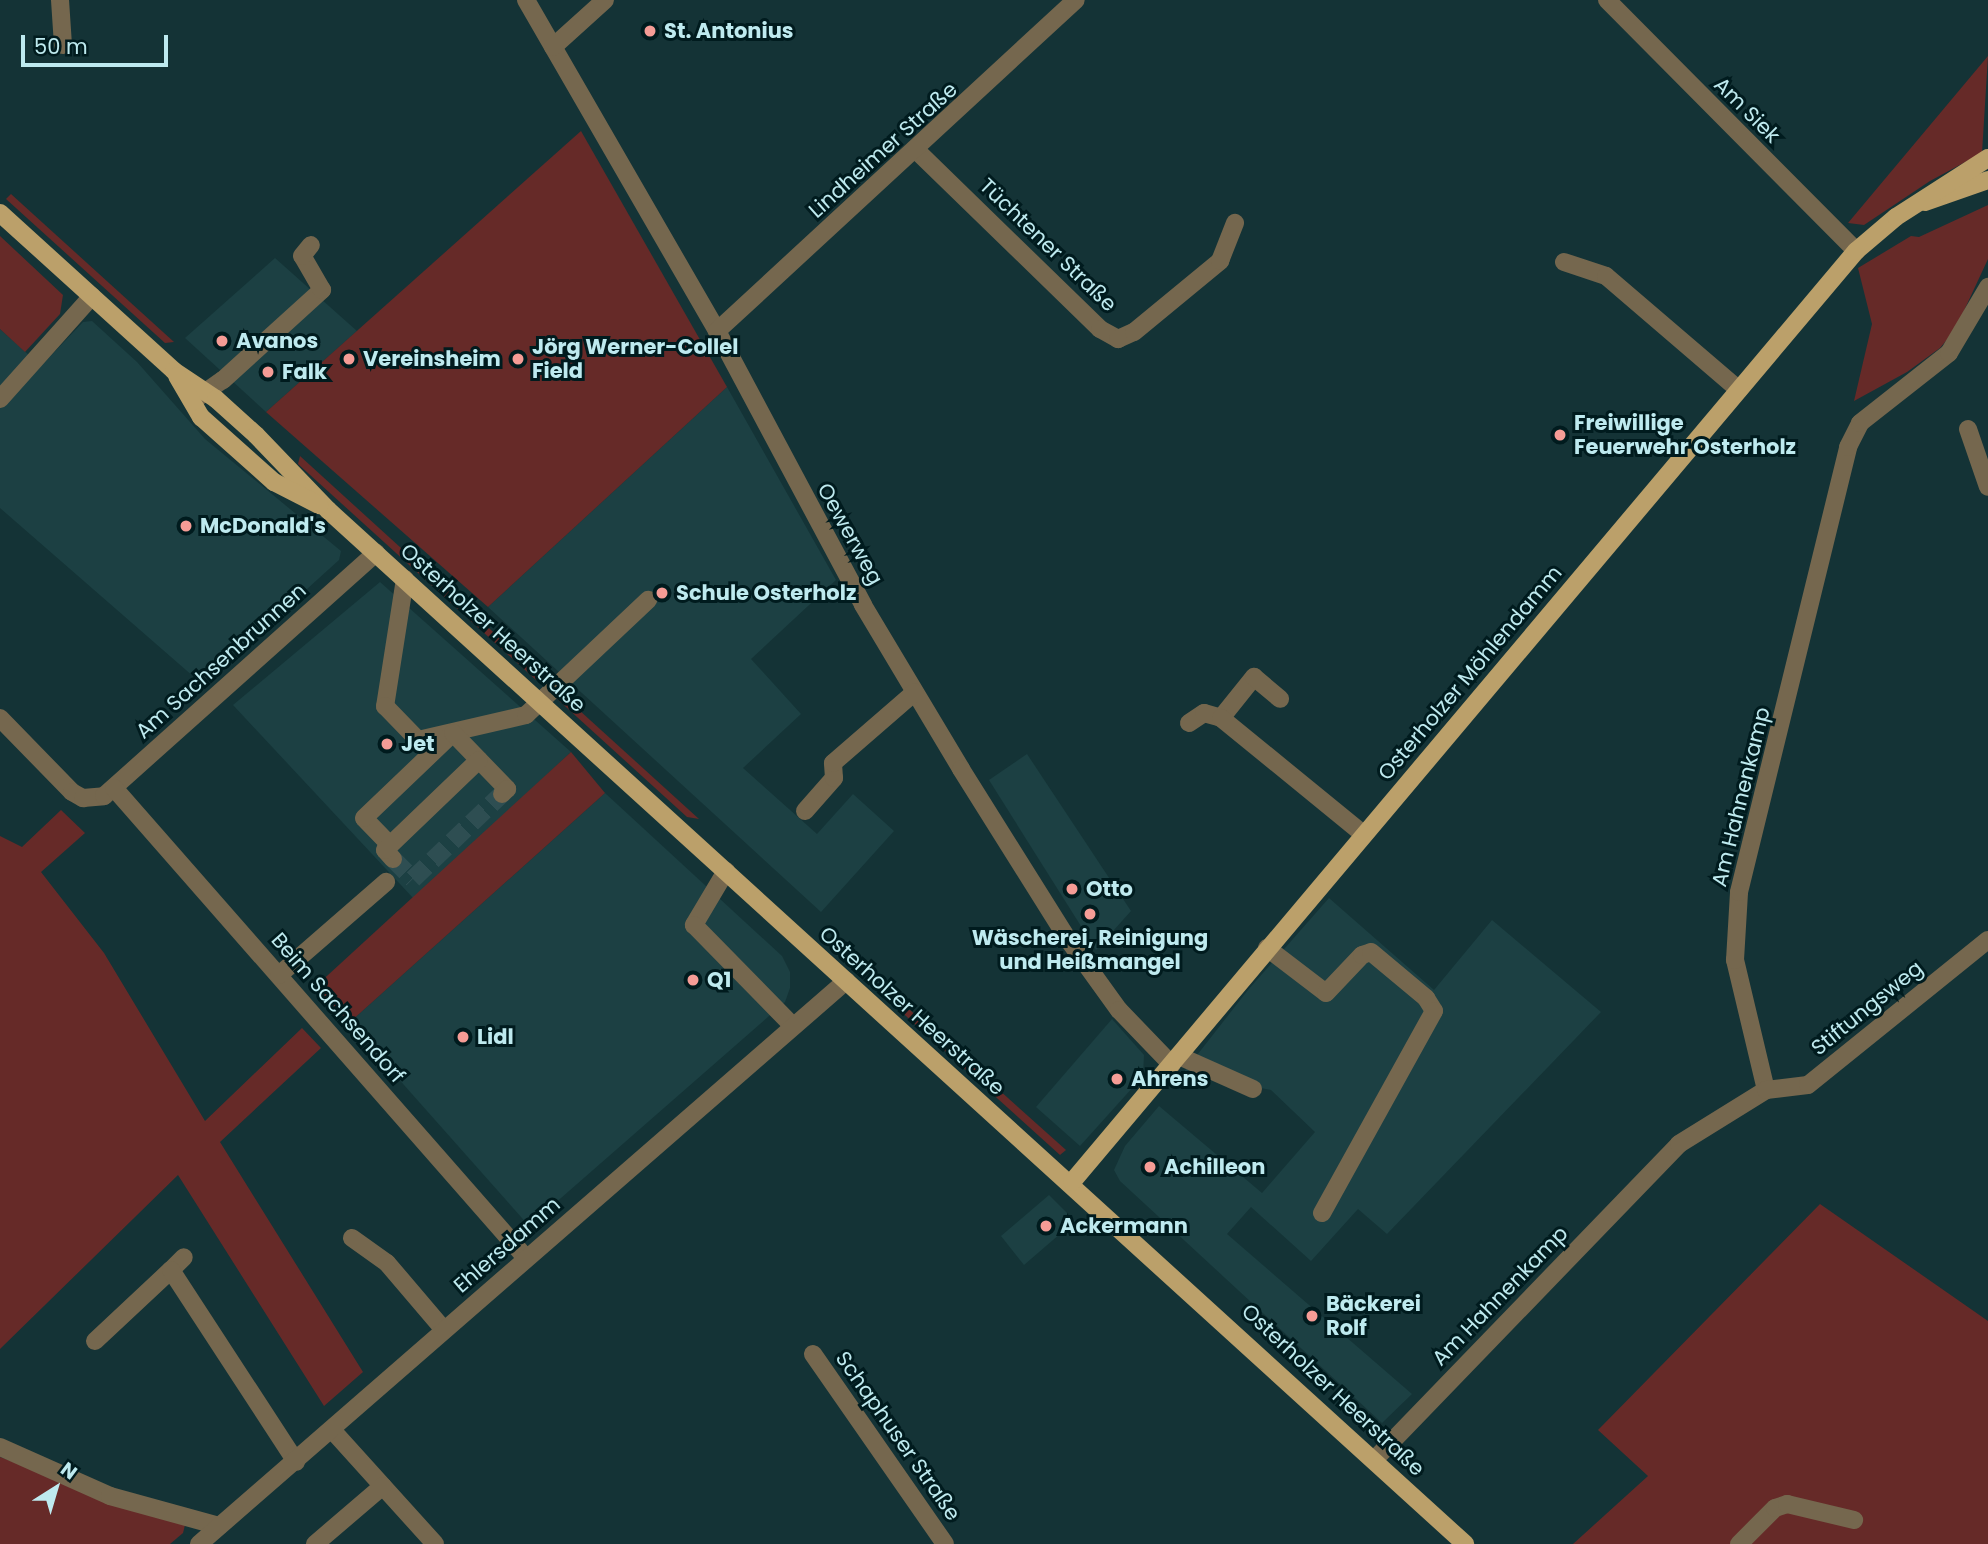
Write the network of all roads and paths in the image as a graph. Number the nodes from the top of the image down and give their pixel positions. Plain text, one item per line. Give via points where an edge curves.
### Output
1 (61, 0) edge
2 (526, 0) edge
3 (605, 0) edge
4 (1076, 0) edge
5 (1607, 0) edge
6 (63, 45) dead end
7 (553, 47) junction
8 (917, 151) junction
9 (1988, 158) edge
10 (1988, 180) edge
11 (1915, 205) junction
12 (0, 213) edge
13 (1235, 223) dead end
14 (311, 245) dead end
15 (1856, 251) junction
16 (1564, 262) dead end
17 (1988, 287) edge
18 (92, 296) junction
19 (717, 331) junction
20 (1739, 390) junction
21 (198, 396) junction
22 (0, 398) edge
23 (1968, 429) dead end
24 (1988, 487) edge
25 (376, 553) junction
26 (405, 579) junction
27 (648, 600) dead end
28 (915, 692) junction
29 (1280, 699) dead end
30 (541, 701) junction
31 (1221, 718) junction
32 (0, 719) edge
33 (1189, 723) dead end
34 (453, 733) junction
35 (479, 760) junction
36 (114, 788) junction
37 (502, 794) dead end
38 (805, 811) dead end
39 (1363, 834) junction
40 (726, 870) junction
41 (386, 882) dead end
42 (1988, 940) edge
43 (1266, 948) junction
44 (279, 975) junction
45 (846, 981) junction
46 (793, 1027) junction
47 (1175, 1060) junction
48 (1253, 1089) dead end
49 (1766, 1090) junction
50 (1072, 1182) junction
51 (1322, 1213) dead end
52 (352, 1238) dead end
53 (527, 1258) junction
54 (444, 1330) junction
55 (95, 1341) dead end
56 (813, 1354) dead end
57 (333, 1431) junction
58 (0, 1447) edge
59 (1375, 1459) junction
60 (296, 1462) junction
61 (383, 1486) junction
62 (1854, 1520) dead end
63 (219, 1527) junction
64 (199, 1544) edge
65 (315, 1544) edge
66 (435, 1544) edge
67 (945, 1544) edge
68 (1465, 1544) edge
69 (1739, 1544) edge

1 - 6 street
2 - 7 street, Oewerweg
3 - 7 street
4 - 8 street, Lindheimer Straße
5 - 15 street, Am Siek
7 - 19 street, Oewerweg
8 - 13 street, Tüchtener Straße via 1100,329 1118,339 1134,332 1220,261
8 - 19 street, Lindheimer Straße
9 - 11 main road, Osterholzer Möhlendamm
10 - 11 main road, Osterholzer Möhlendamm via 1952,197
11 - 15 main road, Osterholzer Möhlendamm
12 - 18 main road, Osterholzer Heerstraße
14 - 21 street via 302,256 322,290 223,380
15 - 20 main road, Osterholzer Möhlendamm
16 - 20 street via 1606,276
17 - 49 street, Am Hahnenkamp via 1950,353 1860,424 1848,446 1739,892 1735,960
18 - 21 main road, Osterholzer Heerstraße
18 - 22 street
19 - 28 street, Oewerweg via 863,605
20 - 39 main road, Osterholzer Möhlendamm
21 - 25 main road, Osterholzer Heerstraße via 287,464 328,510
23 - 24 street
25 - 26 main road, Osterholzer Heerstraße
25 - 36 street, Am Sachsenbrunnen
26 - 30 main road, Osterholzer Heerstraße
26 - 34 street via 385,706 418,740
27 - 30 street
28 - 38 street via 834,763 834,778
28 - 47 street, Oewerweg via 1067,938 1119,1010
29 - 31 street via 1254,677
30 - 34 street via 526,715
30 - 40 main road, Osterholzer Heerstraße
31 - 33 street via 1204,713
31 - 39 street
32 - 36 street, Am Sachsenbrunnen via 72,792 94,799
34 - 35 street
34 - 35 street via 364,818 392,852
35 - 37 street via 508,789
36 - 44 street, Beim Sachsendorf
39 - 43 main road, Osterholzer Möhlendamm
40 - 45 main road, Osterholzer Heerstraße
40 - 46 street via 694,925
41 - 44 street
42 - 49 street, Stiftungsweg via 1808,1085
43 - 47 main road, Osterholzer Möhlendamm
43 - 51 street via 1326,993 1362,955 1371,952 1426,998 1434,1011
44 - 53 street, Beim Sachsendorf
45 - 46 street, Ehlersdamm
45 - 50 main road, Osterholzer Heerstraße
46 - 53 street, Ehlersdamm
47 - 48 street
47 - 50 main road, Osterholzer Möhlendamm
49 - 59 street, Am Hahnenkamp via 1679,1144
50 - 59 main road, Osterholzer Heerstraße
52 - 54 street via 387,1264
53 - 54 street, Ehlersdamm
54 - 57 street, Ehlersdamm
55 - 60 street via 177,1263
56 - 67 street, Schaphuser Straße
57 - 60 street, Ehlersdamm
57 - 61 street
58 - 63 street via 110,1496
59 - 68 main road, Osterholzer Heerstraße
60 - 63 street, Ehlersdamm
61 - 65 street
61 - 66 street
62 - 69 street via 1787,1504 1775,1508
63 - 64 street, Ehlersdamm

